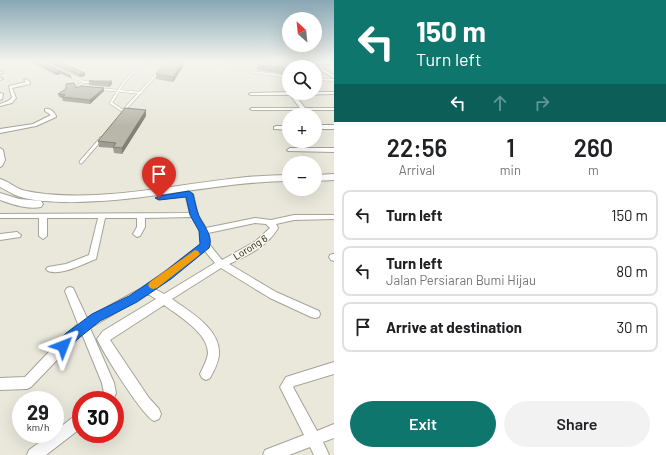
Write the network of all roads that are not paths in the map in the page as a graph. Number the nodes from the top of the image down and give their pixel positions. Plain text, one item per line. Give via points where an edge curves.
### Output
1 (28, 83) edge
2 (82, 83) edge
3 (123, 83) edge
4 (149, 83) edge
5 (88, 88) edge
6 (95, 88) edge
7 (118, 90) junction
8 (141, 93) junction
9 (322, 93) edge
10 (334, 93) edge
11 (251, 94) dead end
12 (282, 94) edge
13 (297, 100) edge
14 (0, 105) edge
15 (303, 108) edge
16 (252, 109) dead end
17 (282, 109) edge
18 (322, 109) edge
19 (334, 109) edge
20 (47, 110) dead end
21 (123, 111) junction
22 (119, 117) edge
23 (322, 127) edge
24 (334, 127) edge
25 (276, 128) dead end
26 (282, 128) edge
27 (0, 131) edge
28 (105, 134) edge
29 (0, 150) edge
30 (290, 150) dead end
31 (334, 150) edge
32 (82, 162) dead end
33 (0, 165) edge
34 (334, 177) edge
35 (282, 178) edge
36 (322, 178) edge
37 (0, 182) edge
38 (282, 183) edge
39 (322, 183) edge
40 (334, 183) edge
41 (189, 194) junction
42 (0, 196) edge
43 (43, 215) junction
44 (140, 215) junction
45 (194, 215) junction
46 (0, 216) edge
47 (102, 216) junction
48 (334, 217) edge
49 (271, 223) junction
50 (204, 231) junction
51 (137, 234) dead end
52 (17, 235) dead end
53 (43, 236) dead end
54 (0, 238) edge
55 (205, 246) junction
56 (221, 264) junction
57 (51, 269) dead end
58 (147, 290) junction
59 (70, 291) dead end
60 (164, 298) junction
61 (315, 314) dead end
62 (84, 326) junction
63 (334, 368) edge
64 (206, 374) dead end
65 (0, 384) edge
66 (110, 391) edge
67 (154, 414) dead end
68 (72, 427) edge
69 (334, 431) edge
70 (313, 439) junction
71 (34, 455) edge
72 (270, 455) edge
73 (322, 455) edge

1 - 14 street via 10,87 13,100
2 - 5 lane via 78,86
3 - 7 lane
4 - 8 lane
6 - 7 lane
7 - 8 lane
7 - 21 lane via 111,103
8 - 21 lane
9 - 10 street
11 - 12 street
13 - 15 street
16 - 17 street
18 - 19 street
20 - 27 street via 54,116 34,125
21 - 22 lane
23 - 24 street
25 - 26 street
28 - 32 lane
29 - 33 street
30 - 31 street
34 - 36 main road
35 - 37 main road via 247,180 108,198 44,197 6,188
38 - 41 main road
39 - 40 main road
41 - 42 main road via 114,205 80,206 39,205 17,202
41 - 45 street
43 - 46 street
43 - 47 street
43 - 53 street
44 - 45 street
44 - 47 street
44 - 51 street via 143,225
45 - 50 street
47 - 57 street via 93,257 67,267
48 - 49 street via 291,218
49 - 50 street, Lorong 6 via 253,221
49 - 56 street, Lorong 6 via 273,232 264,240
50 - 55 street
52 - 54 street
55 - 56 street, Lorong 6
55 - 58 street
56 - 60 street
56 - 61 street via 273,295
58 - 60 street
58 - 62 street
59 - 62 street
60 - 64 street via 193,320 209,337 214,358
60 - 67 street via 103,339 144,403
62 - 65 street via 26,382
62 - 66 street
63 - 70 street via 290,382 286,387
68 - 71 street
69 - 70 street
70 - 72 street
70 - 73 street

